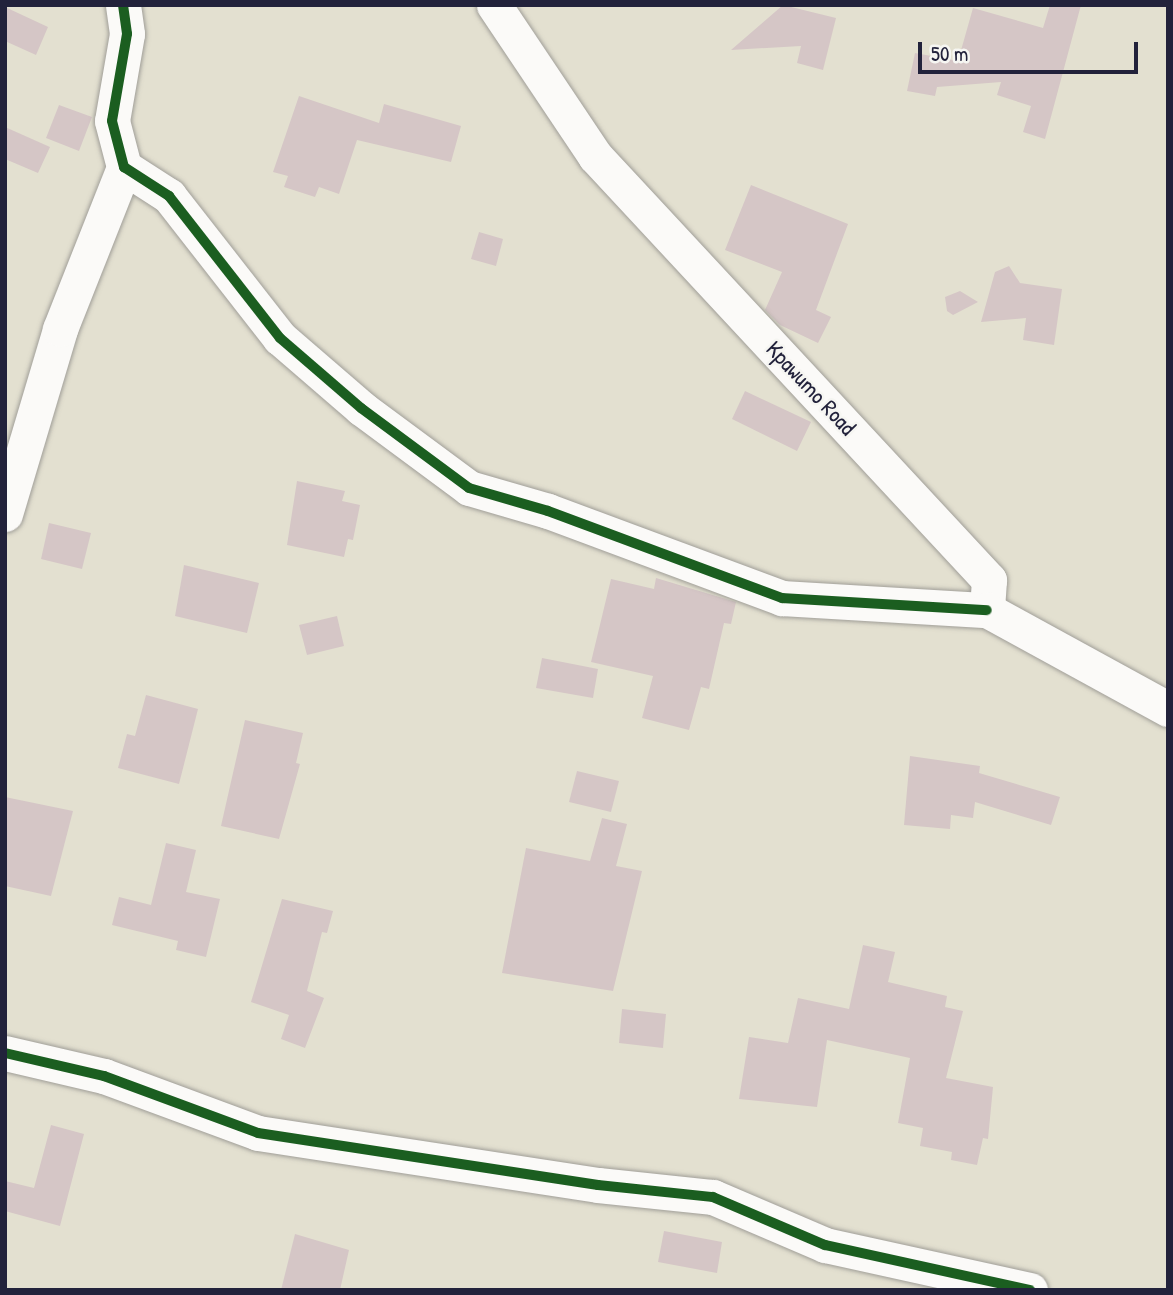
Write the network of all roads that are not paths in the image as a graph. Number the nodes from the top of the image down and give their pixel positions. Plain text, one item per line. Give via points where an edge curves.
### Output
1 (123, 5) edge
2 (494, 5) edge
3 (124, 167) junction
4 (5, 514) edge
5 (987, 610) junction
6 (1168, 709) edge
7 (5, 1053) edge
8 (1030, 1290) edge

1 - 3 street via 127,34 112,121
2 - 5 street, Kpawumo Road via 595,156 989,580
3 - 4 street via 60,329
3 - 5 street via 169,196 280,338 361,408 469,488 548,510 782,598
5 - 6 street
7 - 8 street via 104,1076 258,1133 598,1185 713,1197 825,1245

